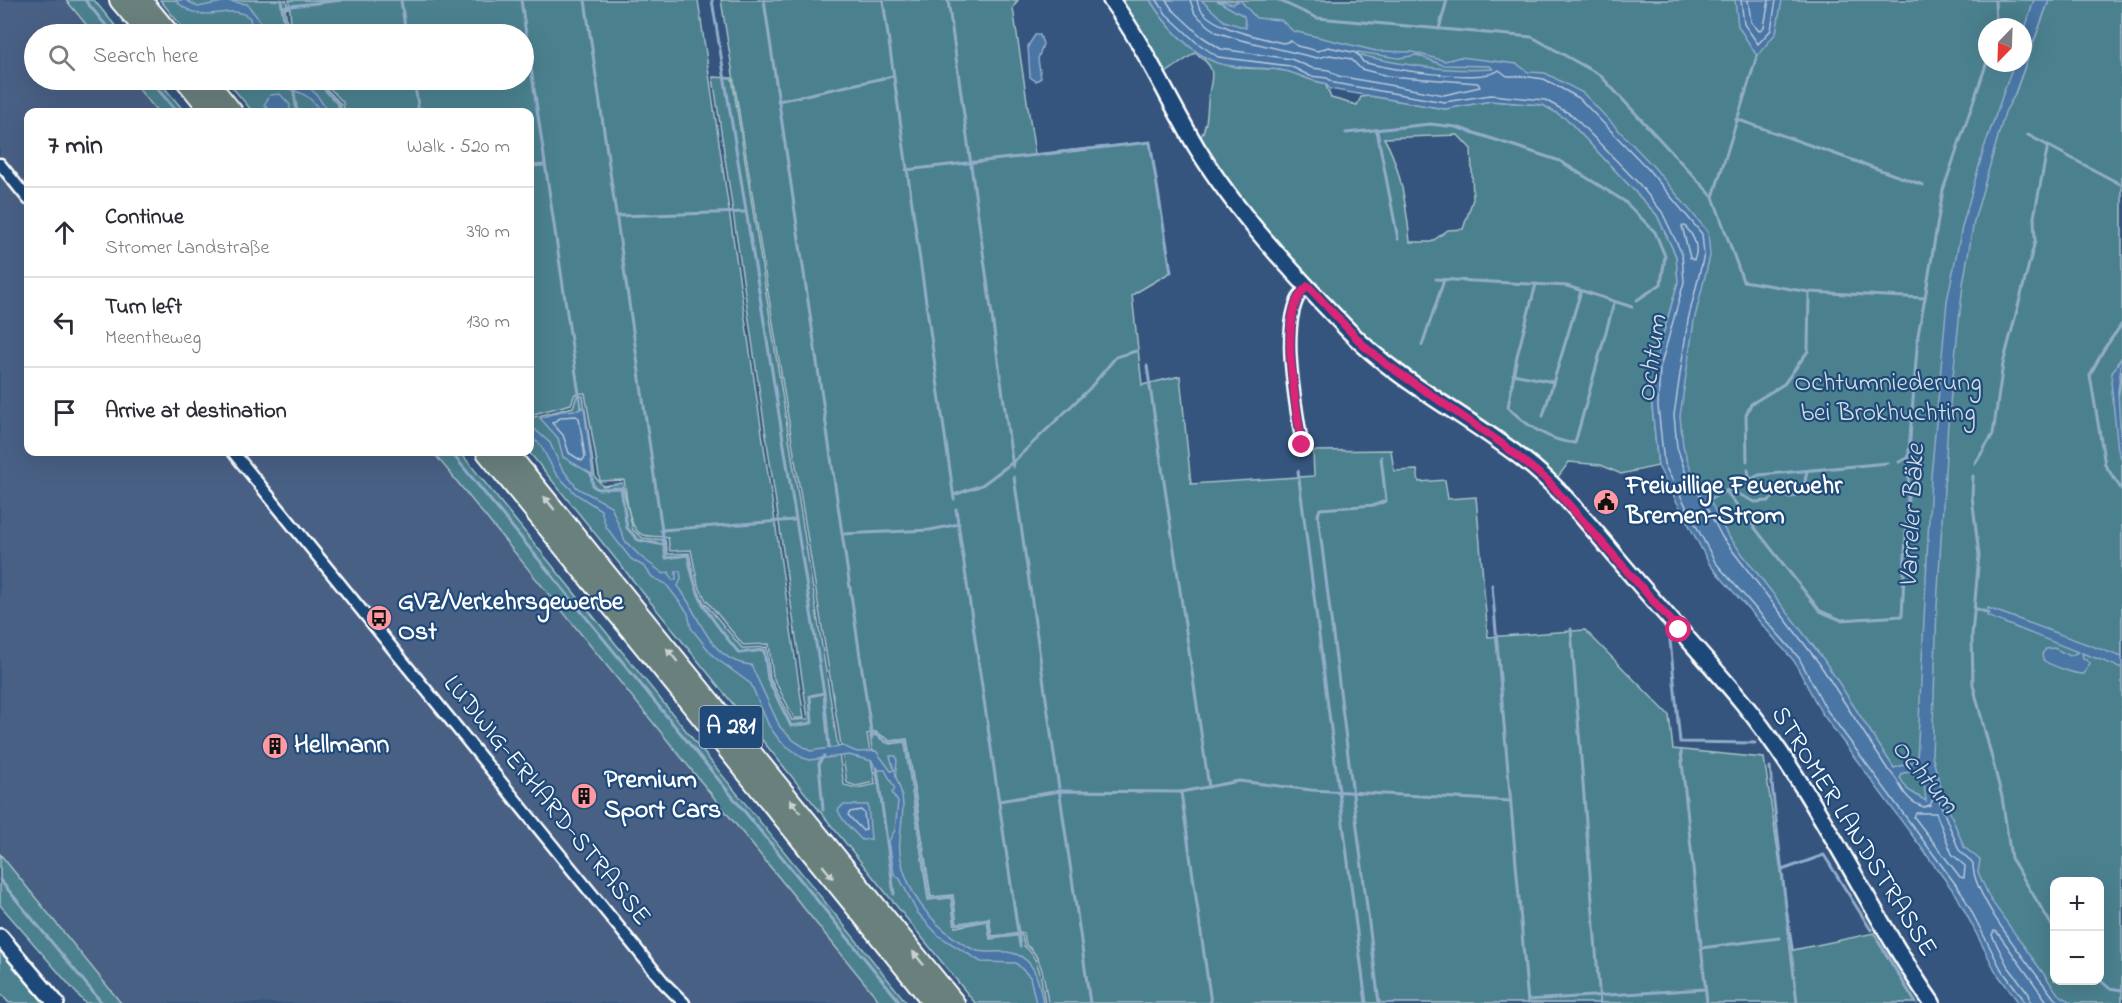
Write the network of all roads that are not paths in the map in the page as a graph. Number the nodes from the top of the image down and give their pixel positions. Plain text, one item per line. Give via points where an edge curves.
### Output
1 (120, 0) edge
2 (141, 0) edge
3 (1111, 0) edge
4 (140, 24) edge
5 (161, 24) edge
6 (194, 90) edge
7 (214, 90) edge
8 (209, 108) edge
9 (229, 108) edge
10 (0, 164) edge
11 (24, 194) edge
12 (1308, 286) junction
13 (1302, 445) dead end
14 (236, 456) edge
15 (490, 456) edge
16 (510, 456) edge
17 (0, 937) edge
18 (665, 984) junction
19 (56, 1003) edge
20 (678, 1003) edge
21 (684, 1003) edge
22 (934, 1003) edge
23 (954, 1003) edge
24 (1932, 1003) edge

1 - 4 highway
2 - 5 highway
3 - 12 main road, STROMER LANDSTRASSE via 1230,197
6 - 8 highway
7 - 9 highway
10 - 11 street
12 - 13 street via 1299,294 1290,324
12 - 24 main road, STROMER LANDSTRASSE via 1386,364 1517,455 1561,493 1766,732
14 - 18 street, LUDWIG-ERHARD-STRASSE
15 -> 22 highway, A 281
23 -> 16 highway, A 281
17 - 19 main road
18 - 20 street, LUDWIG-ERHARD-STRASSE
18 - 21 street, LUDWIG-ERHARD-STRASSE

